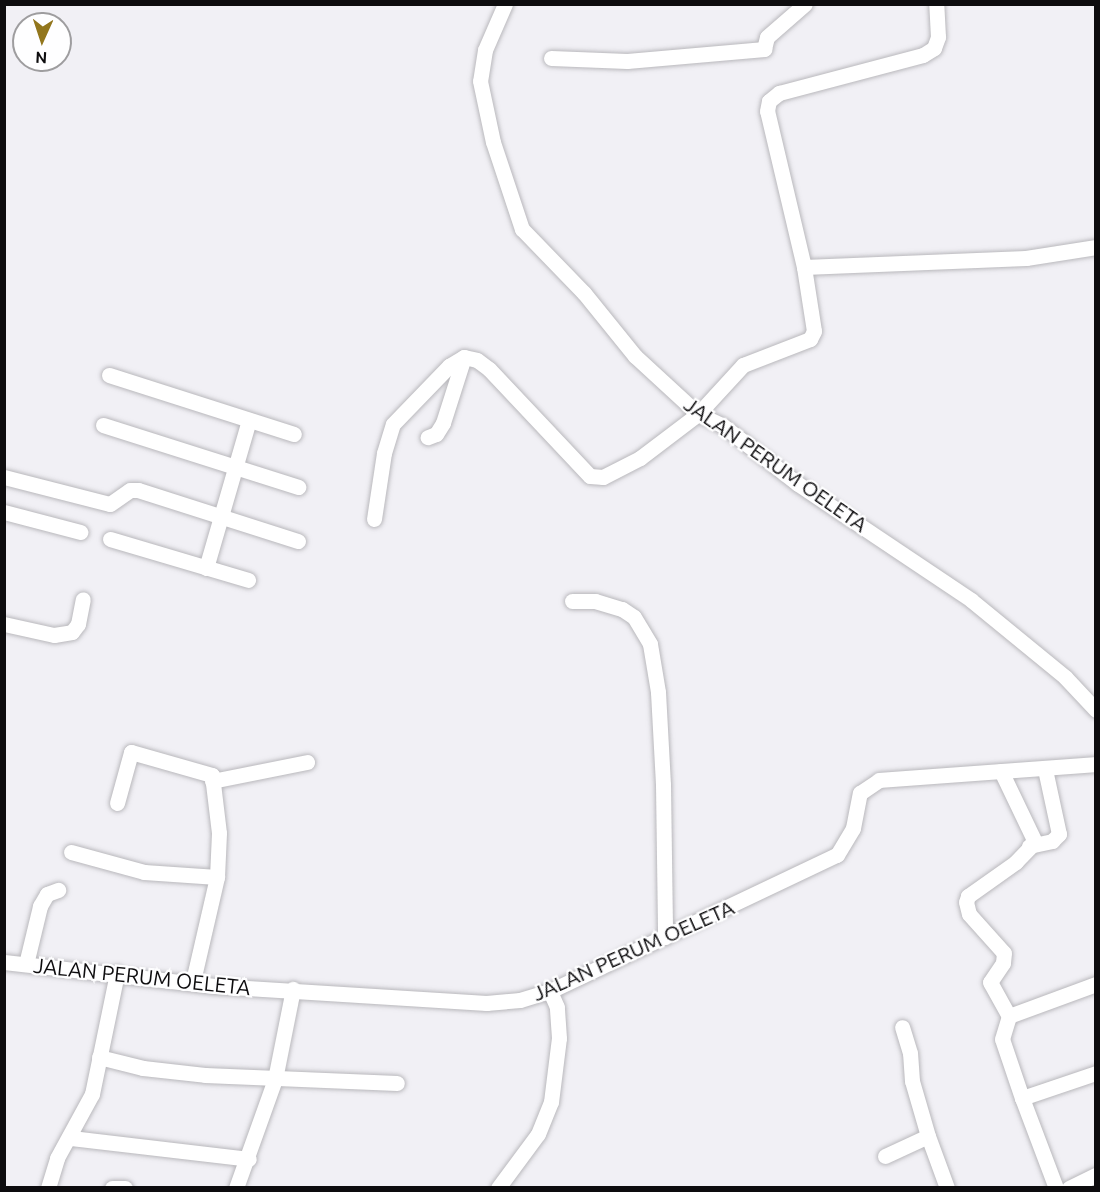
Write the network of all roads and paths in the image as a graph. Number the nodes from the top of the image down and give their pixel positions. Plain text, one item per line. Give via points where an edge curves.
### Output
1 (505, 4) edge
2 (805, 4) edge
3 (936, 4) edge
4 (551, 58) dead end
5 (1095, 247) edge
6 (804, 267) junction
7 (464, 357) junction
8 (109, 375) dead end
9 (699, 414) junction
10 (249, 420) junction
11 (103, 425) dead end
12 (294, 434) dead end
13 (428, 437) dead end
14 (235, 467) junction
15 (4, 477) edge
16 (298, 487) dead end
17 (4, 512) edge
18 (221, 516) junction
19 (374, 519) dead end
20 (80, 532) dead end
21 (110, 539) dead end
22 (298, 541) dead end
23 (206, 568) junction
24 (248, 580) dead end
25 (83, 599) dead end
26 (572, 601) dead end
27 (4, 624) edge
28 (1095, 710) edge
29 (307, 762) dead end
30 (1095, 764) edge
31 (1045, 769) junction
32 (1001, 771) junction
33 (212, 781) junction
34 (117, 803) dead end
35 (1029, 846) junction
36 (71, 852) dead end
37 (217, 877) junction
38 (58, 890) dead end
39 (665, 937) junction
40 (4, 962) edge
41 (26, 964) junction
42 (117, 973) junction
43 (193, 981) junction
44 (1095, 984) edge
45 (294, 989) junction
46 (550, 991) junction
47 (1009, 1016) junction
48 (902, 1027) dead end
49 (99, 1058) junction
50 (1095, 1073) edge
51 (276, 1079) junction
52 (397, 1083) dead end
53 (1022, 1098) junction
54 (928, 1136) junction
55 (71, 1138) junction
56 (885, 1156) dead end
57 (249, 1159) junction
58 (1095, 1175) edge
59 (48, 1188) edge
60 (112, 1188) edge
61 (125, 1188) edge
62 (236, 1188) edge
63 (498, 1188) edge
64 (947, 1188) edge
65 (1056, 1188) edge
66 (1069, 1188) edge

1 - 9 street, JALAN PERUM OELETA via 485,50 480,81 493,142 522,229 591,302 635,356
2 - 4 street via 767,37 764,49 627,61
3 - 6 street via 938,37 934,48 923,55 778,93 769,101 767,111
5 - 6 street via 1026,258
6 - 9 street via 813,336 743,365
7 - 9 street via 489,369 590,476 603,477 640,458
7 - 13 street via 443,423 436,434
7 - 19 street via 449,366 393,424 384,453
8 - 10 street
9 - 28 street, JALAN PERUM OELETA via 722,425 798,484 971,600 1065,677
10 - 12 street
10 - 14 street
11 - 14 street
14 - 16 street
14 - 18 street
15 - 18 street via 110,504 130,490 138,490
17 - 20 street
18 - 22 street
18 - 23 street
21 - 23 street
23 - 24 street
25 - 27 street via 78,624 72,632 54,635
26 - 39 street via 595,601 622,609 634,617 650,644 658,692 663,785
29 - 33 street
30 - 31 street, JALAN PERUM OELETA
31 - 32 street, JALAN PERUM OELETA
31 - 35 street via 1059,834 1052,841
32 - 35 street via 1034,836 1035,842
32 - 39 street, JALAN PERUM OELETA via 871,783 857,798 853,828 837,855
33 - 34 street via 212,775 132,752
33 - 37 street via 219,833
35 - 47 street via 1016,862 968,896 966,902 969,914 1004,952 1003,963 990,982
36 - 37 street via 144,872
37 - 43 street
38 - 41 street via 47,894 40,906
39 - 46 street, JALAN PERUM OELETA
40 - 41 street, JALAN PERUM OELETA
41 - 42 street, JALAN PERUM OELETA
42 - 43 street, JALAN PERUM OELETA
42 - 49 street
43 - 45 street, JALAN PERUM OELETA via 215,986
44 - 47 street
45 - 46 street, JALAN PERUM OELETA via 486,1003 520,1000
45 - 51 street
46 - 63 street via 557,1007 559,1038 551,1102 538,1134
47 - 53 street via 1002,1039
48 - 54 street
49 - 51 street via 143,1068
49 - 55 street via 92,1094
50 - 53 street
51 - 52 street
51 - 57 street
53 - 65 street
54 - 56 street
54 - 64 street
55 - 57 street
55 - 59 street via 57,1158
57 - 62 street
58 - 66 street
60 - 61 street

